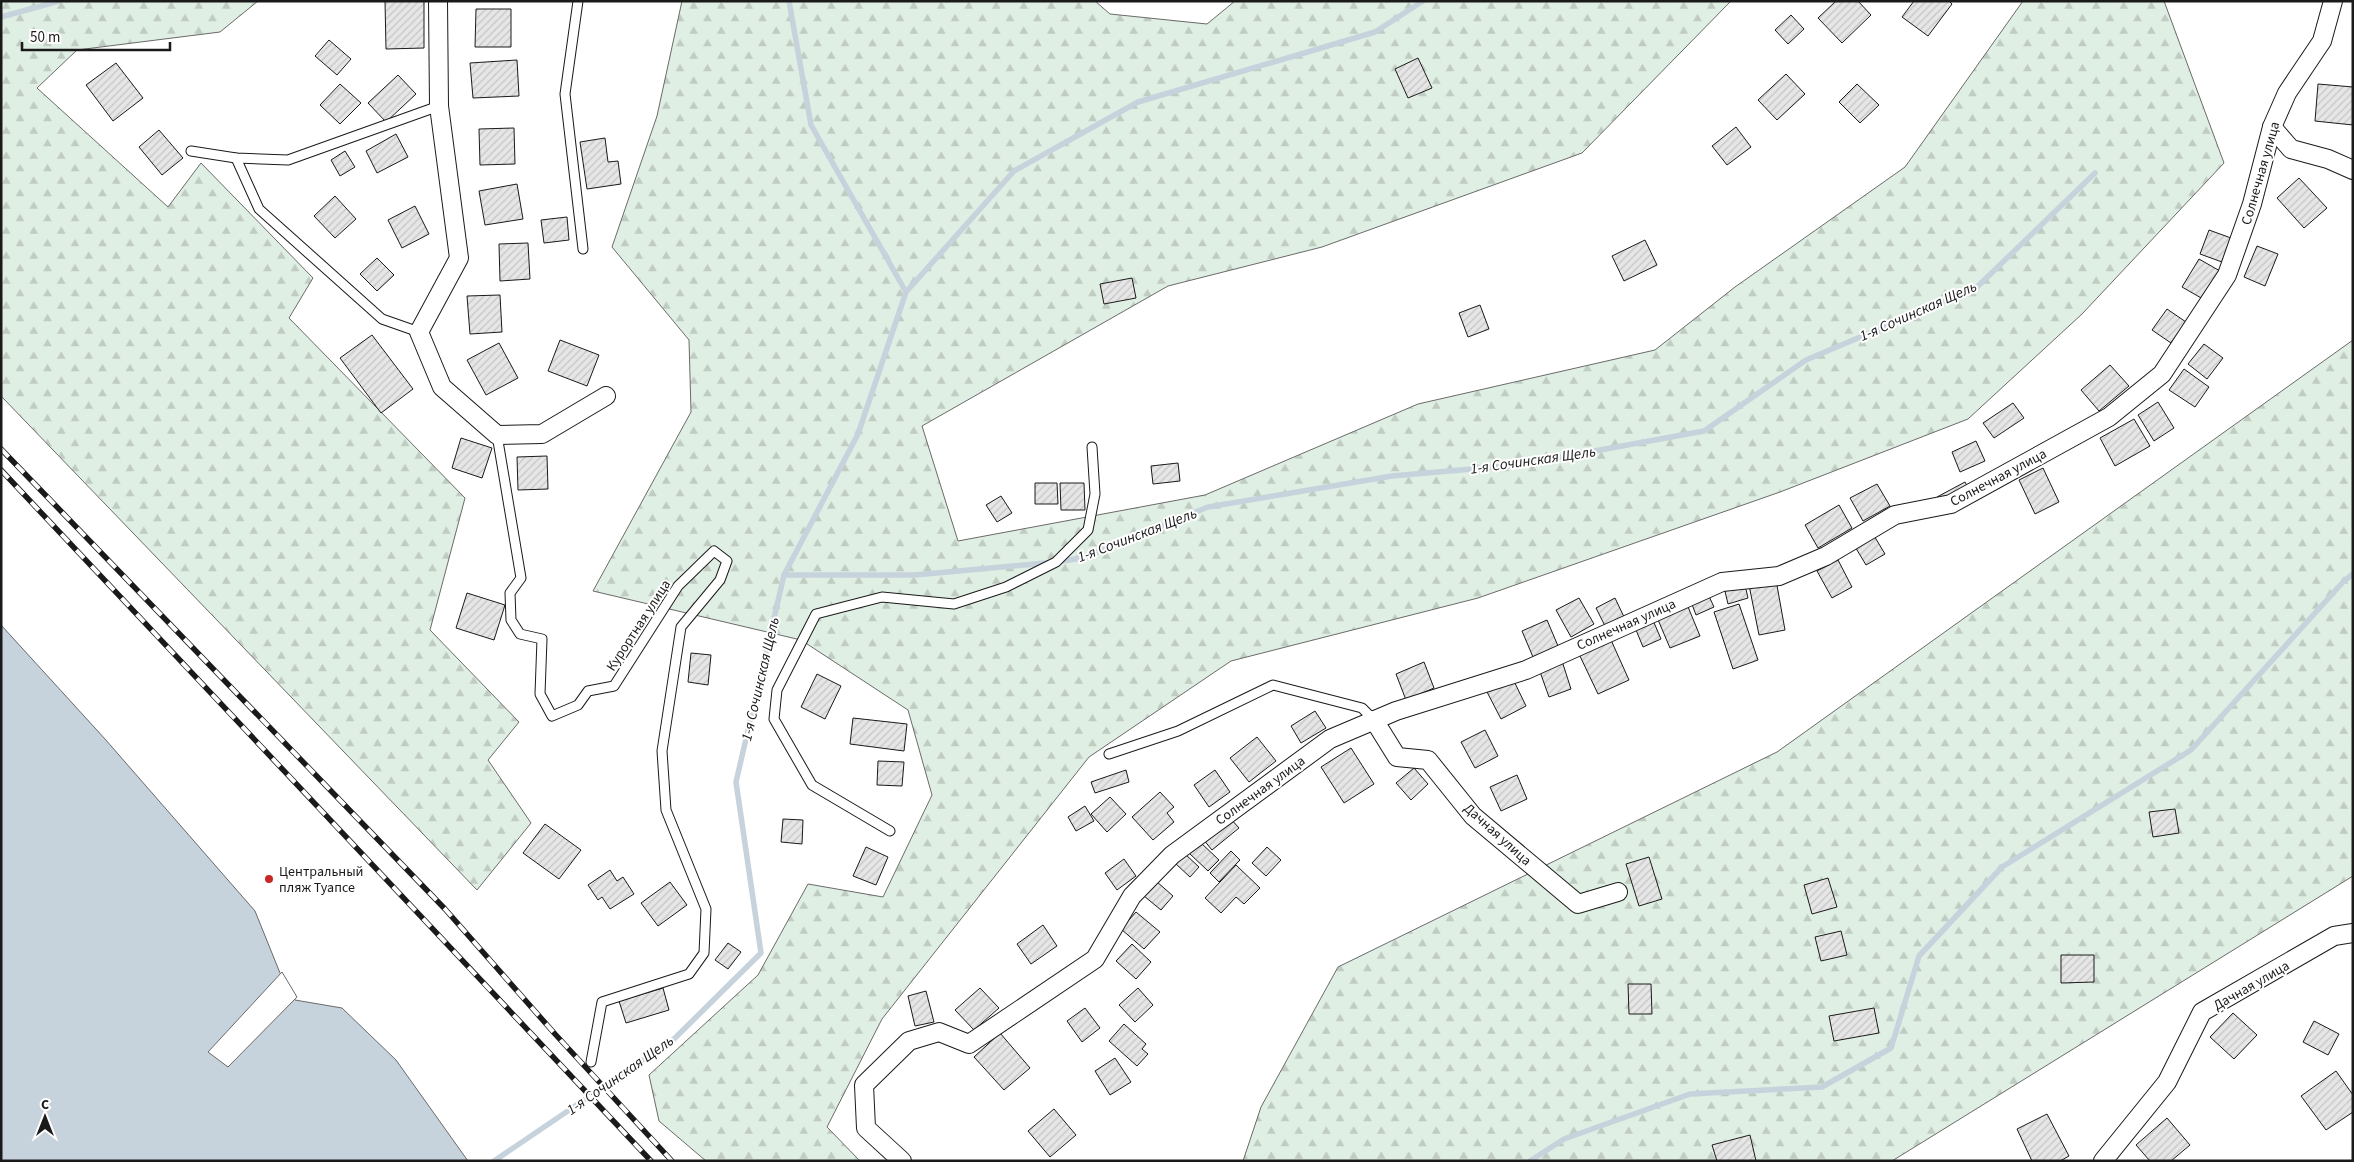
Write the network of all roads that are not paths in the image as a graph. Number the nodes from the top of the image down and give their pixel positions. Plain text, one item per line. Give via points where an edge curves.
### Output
1 (438, 1) edge
2 (578, 1) edge
3 (2333, 1) edge
4 (439, 106) junction
5 (2272, 127) junction
6 (191, 151) dead end
7 (236, 158) junction
8 (2353, 170) edge
9 (583, 249) dead end
10 (419, 332) junction
11 (606, 396) dead end
12 (497, 435) junction
13 (1092, 447) dead end
14 (1374, 720) junction
15 (1109, 754) dead end
16 (890, 831) dead end
17 (1618, 892) dead end
18 (2353, 933) edge
19 (591, 1062) dead end
20 (902, 1161) edge
21 (2103, 1161) edge

1 - 4 street
2 - 9 lane via 565,94
3 - 5 street, Солнечная улица via 2322,41 2287,93
4 - 7 lane via 288,160
4 - 10 street via 459,258
5 - 8 street via 2291,149
5 - 14 street, Солнечная улица via 2252,204 2227,275 2162,374 2109,418 1950,504 1896,515 1826,556 1779,576 1722,582 1526,670
6 - 7 lane
7 - 10 lane via 259,209 382,319
10 - 12 street via 442,387
11 - 12 street via 542,434
12 - 19 lane, Курортная улица via 521,578 510,593 511,620 520,634 542,638 540,694 552,716 578,706 588,691 614,686 678,586 714,551 727,561 720,580 681,627 662,751 666,810 706,909 704,953 689,974 602,1002
13 - 16 lane via 1096,494 1088,530 1056,562 1006,587 954,604 882,597 816,614 777,690 774,719 812,785
14 - 15 lane via 1362,708 1273,685 1178,731
14 - 17 street, Дачная улица via 1397,757 1428,760 1474,816 1578,904
14 - 20 street, Солнечная улица via 1330,739 1172,855 1132,896 1096,959 968,1044 939,1032 909,1041 864,1084 866,1128
18 - 21 street, Дачная улица via 2334,936 2202,1012 2167,1082

